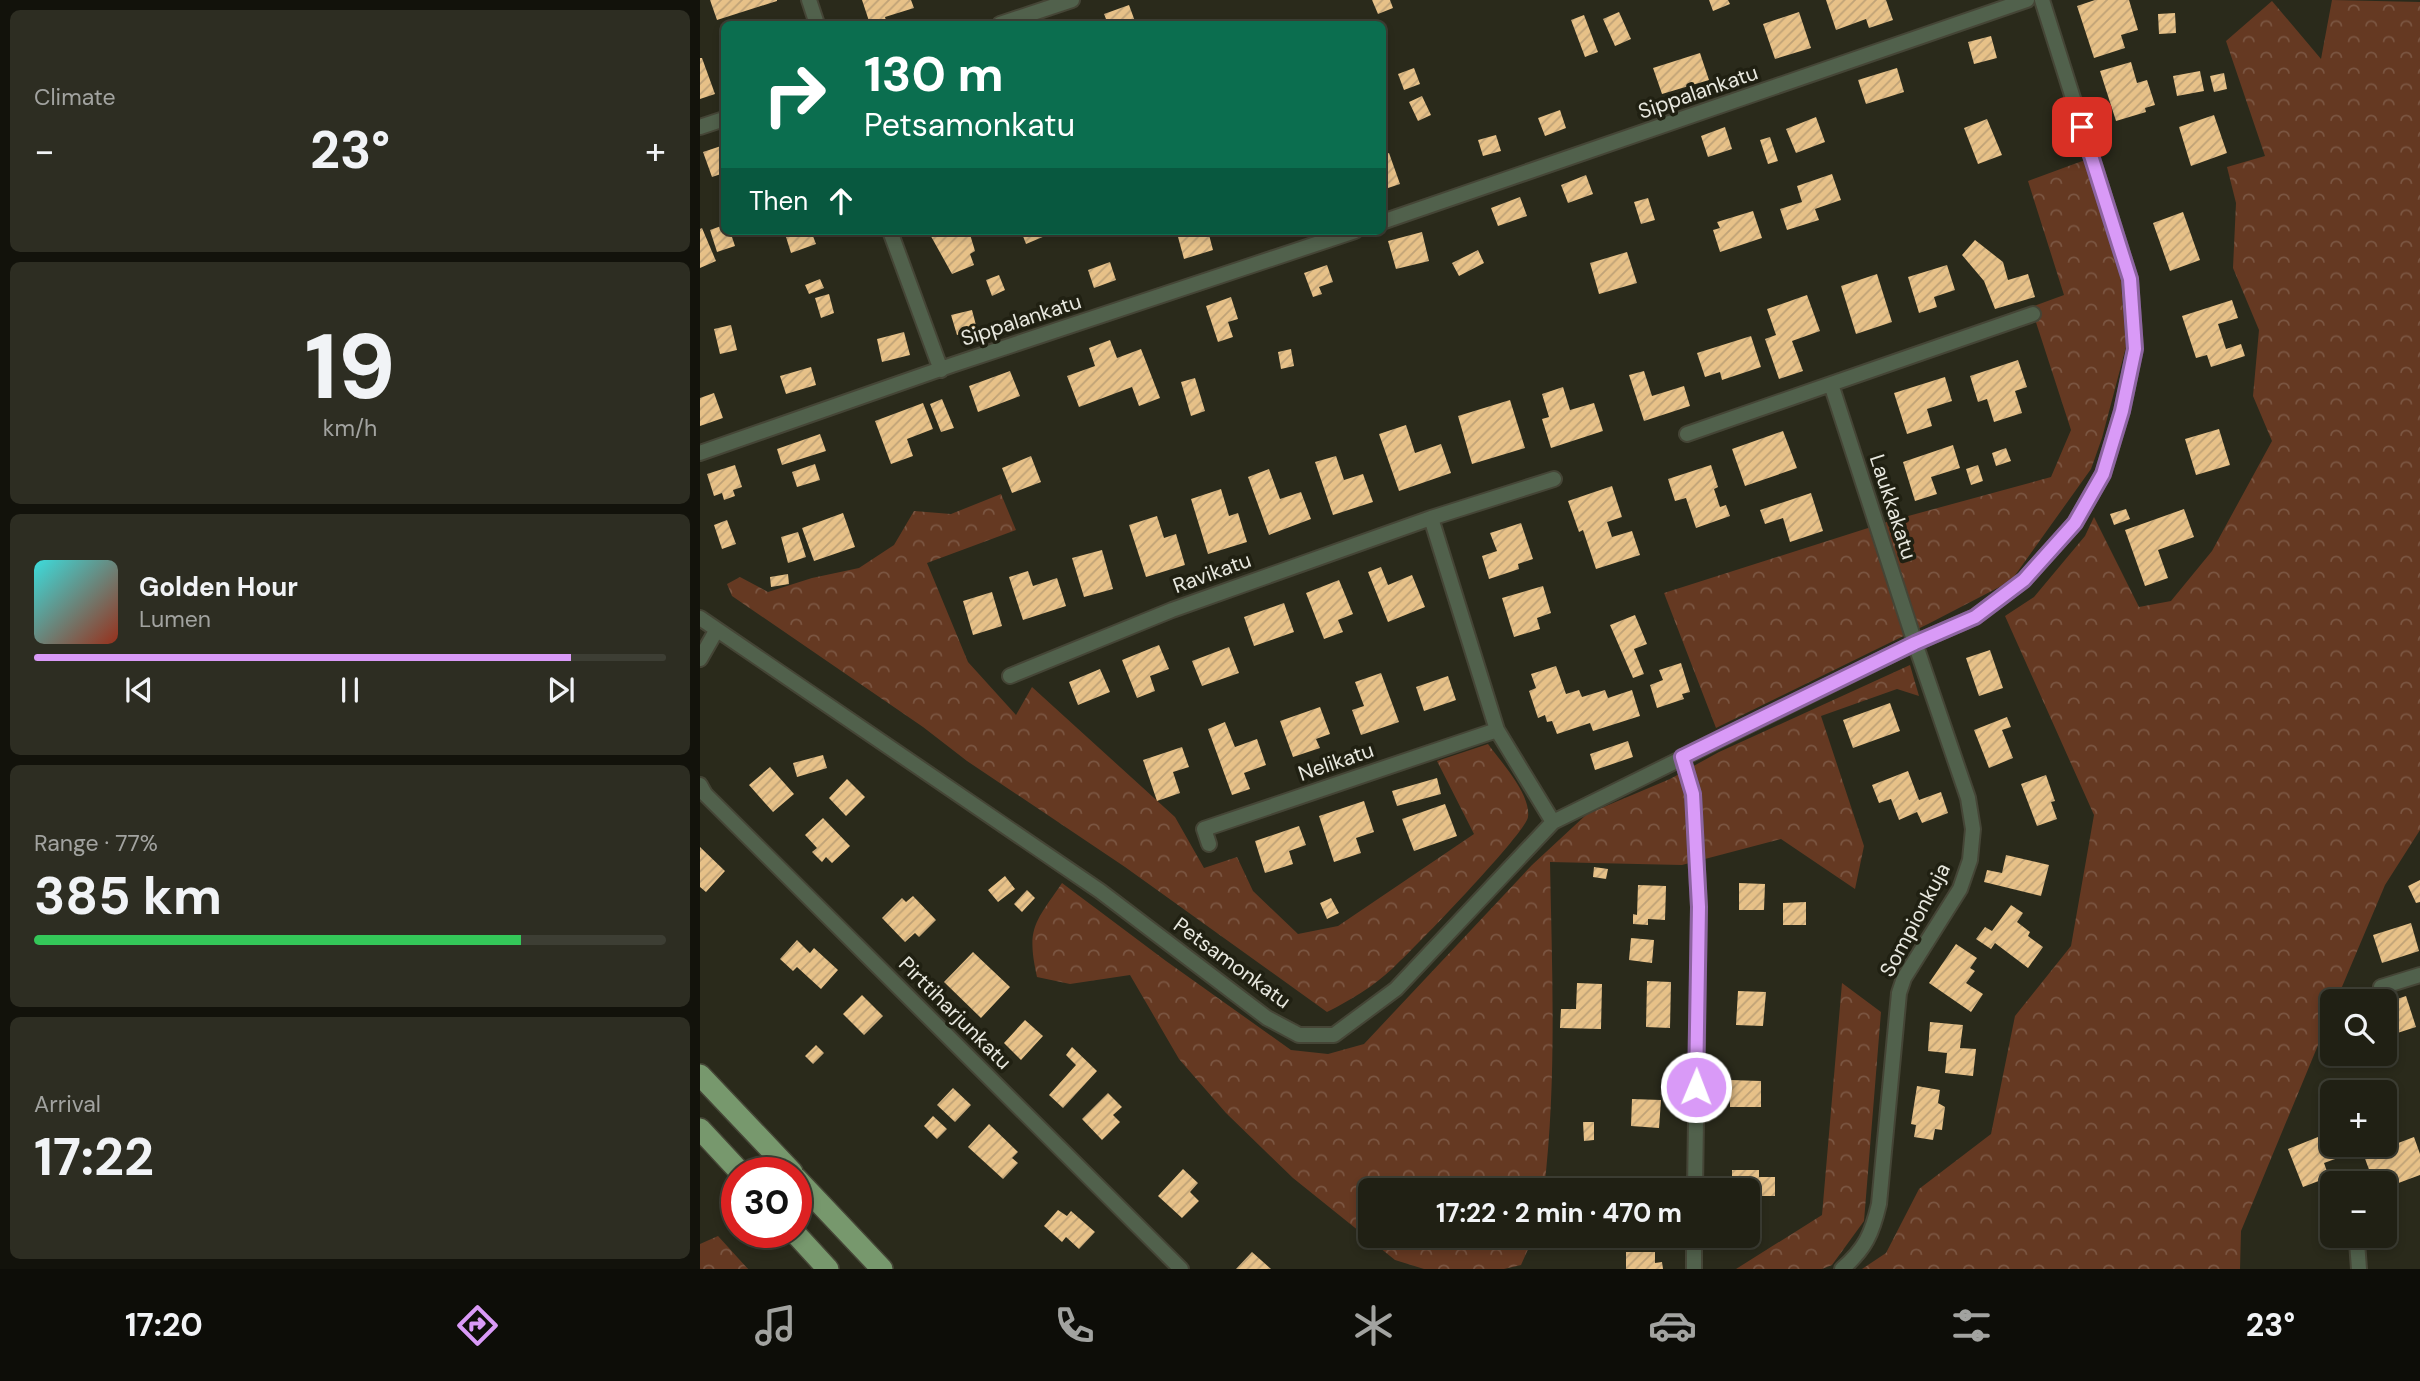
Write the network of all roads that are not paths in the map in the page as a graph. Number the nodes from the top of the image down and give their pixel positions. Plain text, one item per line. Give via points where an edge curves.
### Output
1 (809, 0) edge
2 (1072, 0) edge
3 (2027, 0) edge
4 (2042, 0) edge
5 (816, 21) edge
6 (1009, 21) edge
7 (721, 120) edge
8 (700, 127) edge
9 (1386, 221) edge
10 (891, 235) edge
11 (1343, 235) edge
12 (2033, 314) dead end
13 (941, 370) junction
14 (1831, 384) junction
15 (1687, 434) dead end
16 (700, 453) edge
17 (1554, 479) dead end
18 (1431, 518) junction
19 (700, 618) edge
20 (716, 631) junction
21 (1915, 643) junction
22 (700, 659) edge
23 (1010, 676) dead end
24 (1497, 730) junction
25 (1682, 757) junction
26 (700, 785) edge
27 (1553, 822) junction
28 (1209, 844) dead end
29 (2420, 975) edge
30 (2381, 987) dead end
31 (700, 1075) edge
32 (700, 1129) edge
33 (726, 1157) edge
34 (778, 1157) edge
35 (1695, 1178) edge
36 (812, 1195) edge
37 (809, 1248) edge
38 (1694, 1248) edge
39 (2358, 1248) edge
40 (828, 1269) edge
41 (882, 1269) edge
42 (1181, 1269) edge
43 (1694, 1269) edge
44 (1842, 1269) edge
45 (2360, 1269) edge

1 - 5 street
2 - 6 street
3 - 9 street, Sippalankatu
4 - 21 street, Petsamonkatu via 2130,279 2135,349 2103,474 2075,523 2024,580 1975,617
7 - 8 street
10 - 13 street
11 - 13 street, Sippalankatu
12 - 14 street
13 - 16 street, Sippalankatu
14 - 15 street
14 - 21 street, Laukkakatu
17 - 18 street, Ravikatu
18 - 23 street, Ravikatu via 1172,610
18 - 24 street
19 - 20 street, Petsamonkatu
20 - 22 street
20 - 27 street, Petsamonkatu via 1100,891 1267,1018 1299,1035 1334,1035 1396,989
21 - 25 street, Petsamonkatu
21 - 44 street, Sompionkuja via 1968,798 1973,829 1970,860 1960,889 1899,993 1874,1225 1859,1254
24 - 27 street
24 - 28 street, Nelikatu via 1204,829
25 - 27 street, Petsamonkatu
25 - 35 street via 1693,794 1699,907
26 - 42 street, Pirttiharjunkatu
29 - 30 street
31 - 34 main road
32 - 33 main road
36 - 41 main road
37 - 40 main road
38 - 43 street
39 - 45 street

